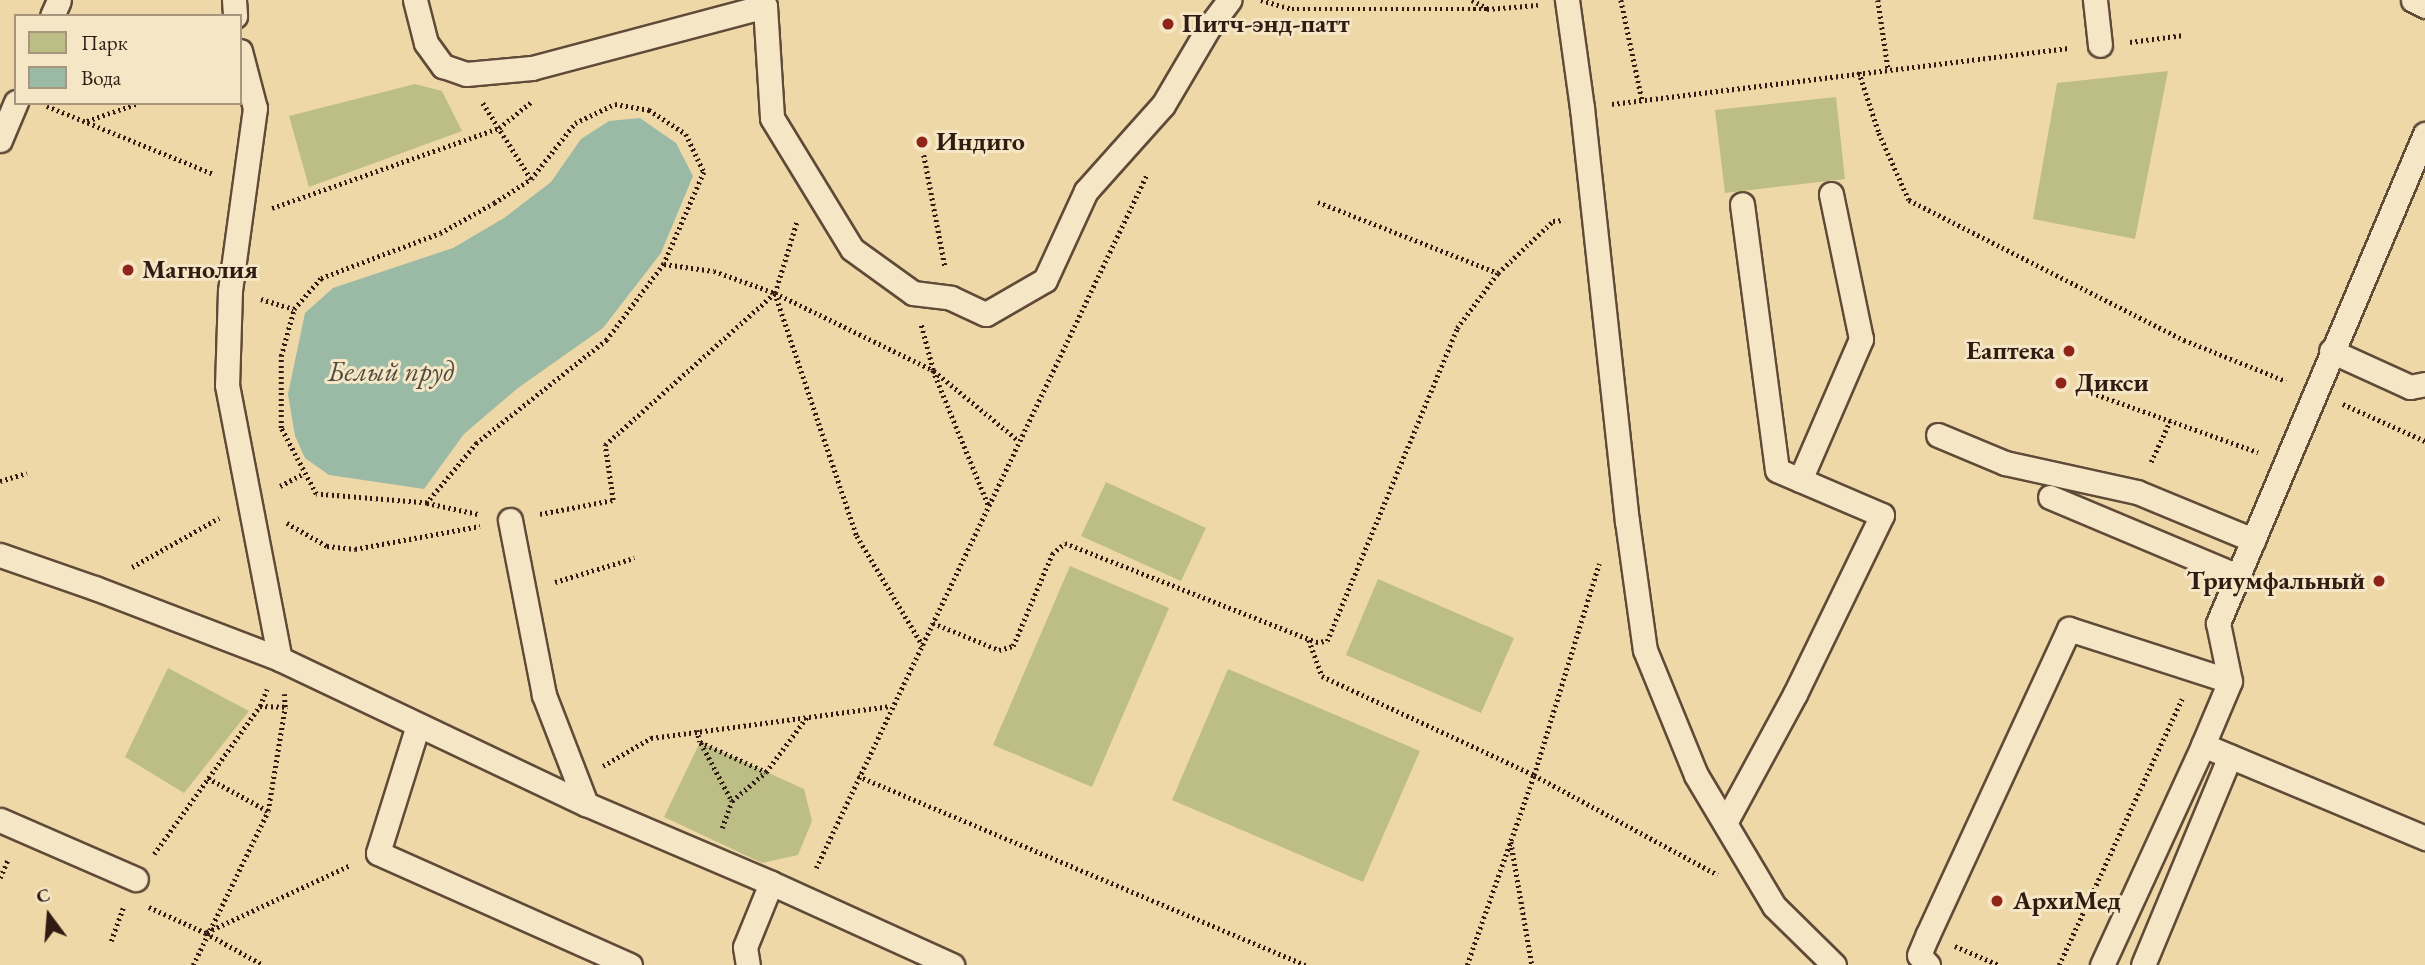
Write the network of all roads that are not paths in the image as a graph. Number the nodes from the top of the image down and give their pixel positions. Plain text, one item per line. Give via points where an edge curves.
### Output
1 (415, 0) edge
2 (1229, 0) edge
3 (2095, 0) edge
4 (2413, 0) edge
5 (1567, 2) edge
6 (765, 3) edge
7 (2425, 6) edge
8 (2100, 45) road end
9 (242, 59) edge
10 (15, 105) edge
11 (2425, 134) edge
12 (0, 140) edge
13 (1831, 194) dead end
14 (1742, 204) dead end
15 (2330, 351) junction
16 (2425, 384) edge
17 (1938, 435) dead end
18 (1800, 480) junction
19 (2050, 497) dead end
20 (510, 520) road end
21 (2253, 540) junction
22 (0, 555) edge
23 (2238, 576) junction
24 (280, 659) junction
25 (2230, 681) junction
26 (418, 725) junction
27 (2203, 745) junction
28 (2230, 757) junction
29 (586, 804) junction
30 (0, 820) edge
31 (1725, 823) junction
32 (2416, 841) edge
33 (771, 883) junction
34 (131, 888) road end
35 (631, 965) edge
36 (748, 965) edge
37 (952, 965) edge
38 (1834, 965) edge
39 (1928, 965) edge
40 (2102, 965) edge
41 (2143, 965) edge

1 - 6 lane via 426,43 443,66 466,75 531,68
2 - 6 lane via 1163,105 1086,191 1045,280 986,314 951,298 913,293 852,249 772,118
3 - 8 lane
4 - 7 lane
5 - 31 lane via 1645,650 1696,775
9 - 24 lane via 255,108 229,291 227,385
10 - 12 lane
11 - 15 lane
13 - 18 lane via 1861,339
14 - 18 lane via 1777,470
15 - 16 lane via 2410,387
15 - 21 lane
17 - 21 lane via 2006,463 2137,492
18 - 31 lane via 1882,515 1795,694
19 - 23 lane
20 - 29 lane via 544,695
21 - 23 lane
22 - 24 lane
23 - 25 lane via 2218,624
24 - 26 lane
25 - 27 lane
25 - 39 lane via 2069,629 1919,955
26 - 29 lane
26 - 35 lane via 378,853
27 - 28 lane
27 - 40 lane
28 - 32 lane
28 - 41 lane
29 - 33 lane
30 - 34 lane
31 - 38 lane via 1774,906
33 - 36 lane via 745,947
33 - 37 lane

